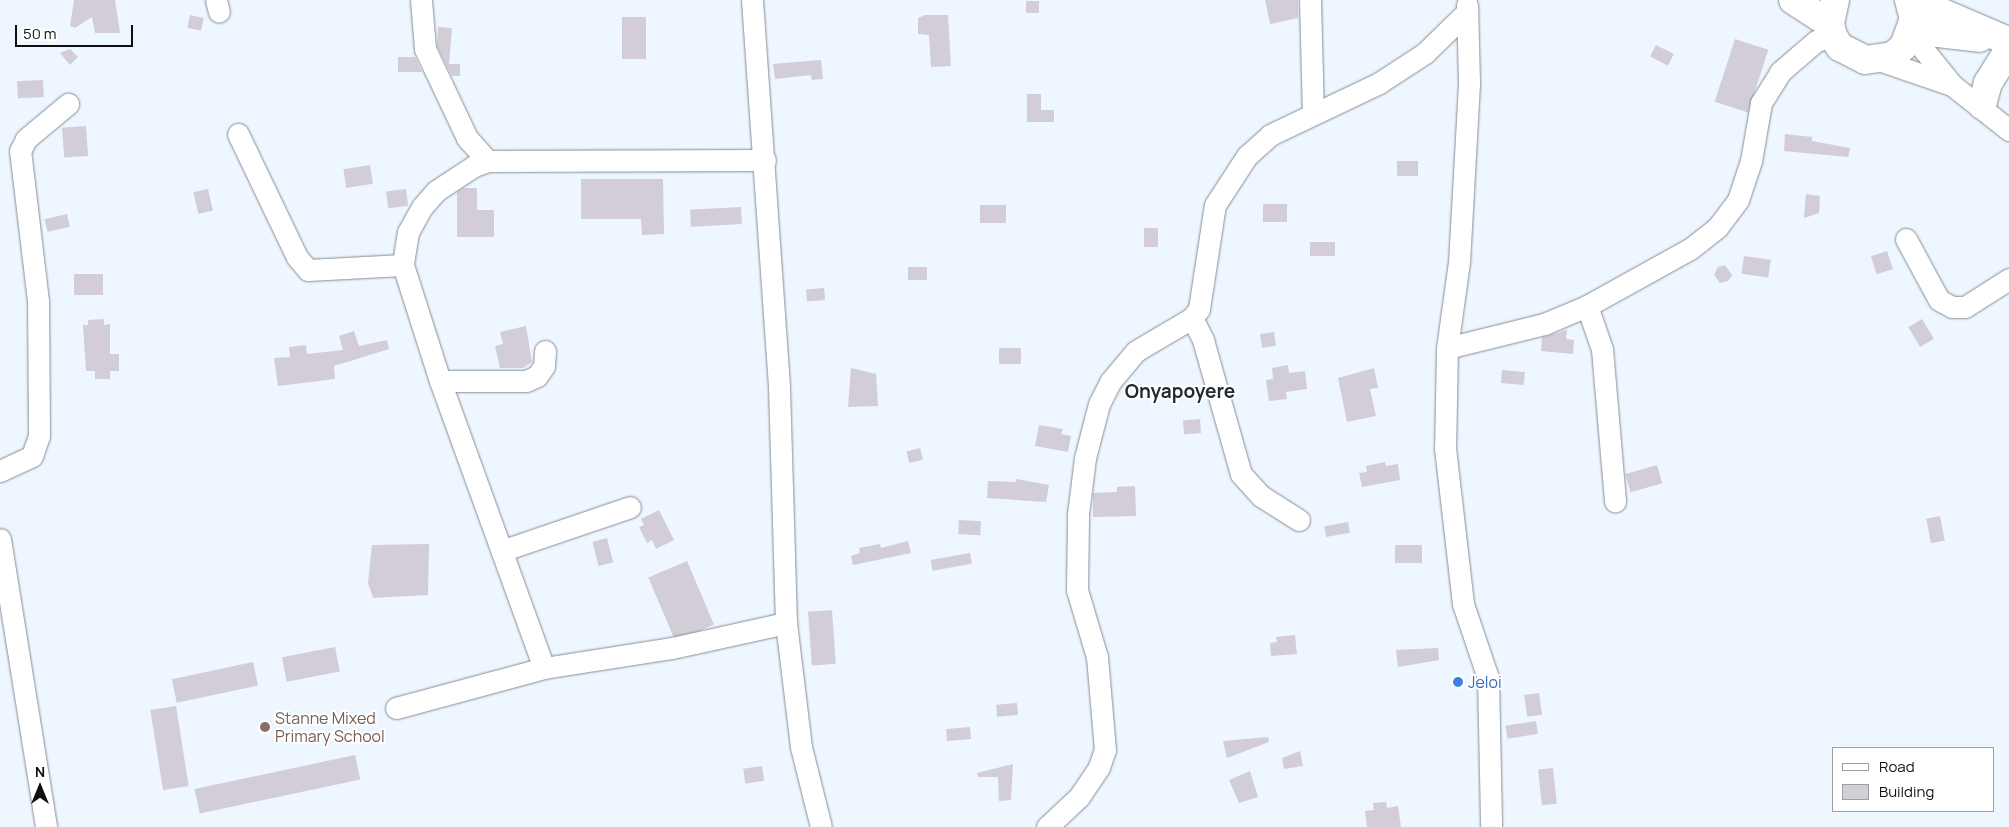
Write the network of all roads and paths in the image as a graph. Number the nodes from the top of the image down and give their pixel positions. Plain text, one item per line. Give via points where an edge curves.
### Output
1 (421, 0) edge
2 (752, 0) edge
3 (1310, 0) edge
4 (1793, 0) edge
5 (1910, 0) edge
6 (1940, 5) edge
7 (1467, 6) edge
8 (1832, 20) edge
9 (1912, 32) junction
10 (2008, 45) edge
11 (1879, 60) junction
12 (1952, 85) junction
13 (68, 104) dead end
14 (1982, 105) junction
15 (1313, 112) junction
16 (2009, 130) edge
17 (238, 134) dead end
18 (765, 160) junction
19 (488, 161) junction
20 (1906, 240) dead end
21 (403, 265) junction
22 (2009, 279) edge
23 (1587, 306) junction
24 (1192, 318) junction
25 (1448, 348) junction
26 (545, 351) dead end
27 (440, 381) junction
28 (0, 471) edge
29 (1615, 501) dead end
30 (630, 507) dead end
31 (1299, 520) dead end
32 (0, 539) edge
33 (504, 550) junction
34 (786, 623) junction
35 (544, 668) junction
36 (396, 708) dead end
37 (46, 827) edge
38 (821, 827) edge
39 (1046, 827) edge
40 (1491, 827) edge

1 - 19 street via 425,49 467,138
2 - 18 street
3 - 15 street
4 - 8 main road
5 - 6 main road
5 - 9 main road
6 - 10 main road
7 - 15 street via 1425,54 1379,83
7 - 25 street via 1470,84 1459,262
8 - 11 main road via 1852,56
8 - 23 street via 1780,72 1761,103 1751,161 1738,200 1716,228 1690,249
9 - 10 main road
9 - 11 main road via 1898,51
9 - 12 street
10 - 14 main road via 1988,83
11 - 12 street
12 - 14 street
13 - 28 street via 26,139 20,151 38,301 39,436 32,456
14 - 16 street
15 - 24 street via 1270,135 1247,156 1220,192 1209,228 1200,304
17 - 21 street via 297,257 308,270
18 - 19 street
18 - 34 street via 779,387
19 - 21 street via 436,191 422,208 408,232
20 - 22 street via 1939,300 1952,307 1965,307
21 - 27 street
23 - 25 street via 1544,324
23 - 29 street via 1602,349
24 - 31 street via 1202,340 1241,474 1261,496
24 - 39 street via 1136,350 1110,382 1091,431 1078,514 1077,590 1097,656 1105,750 1079,797
25 - 40 street via 1448,488 1463,604 1488,678
26 - 27 street via 544,366 537,376 526,381
27 - 33 street
30 - 33 street
32 - 37 street
33 - 35 street
34 - 35 street via 672,648
34 - 38 street via 801,746
35 - 36 street

